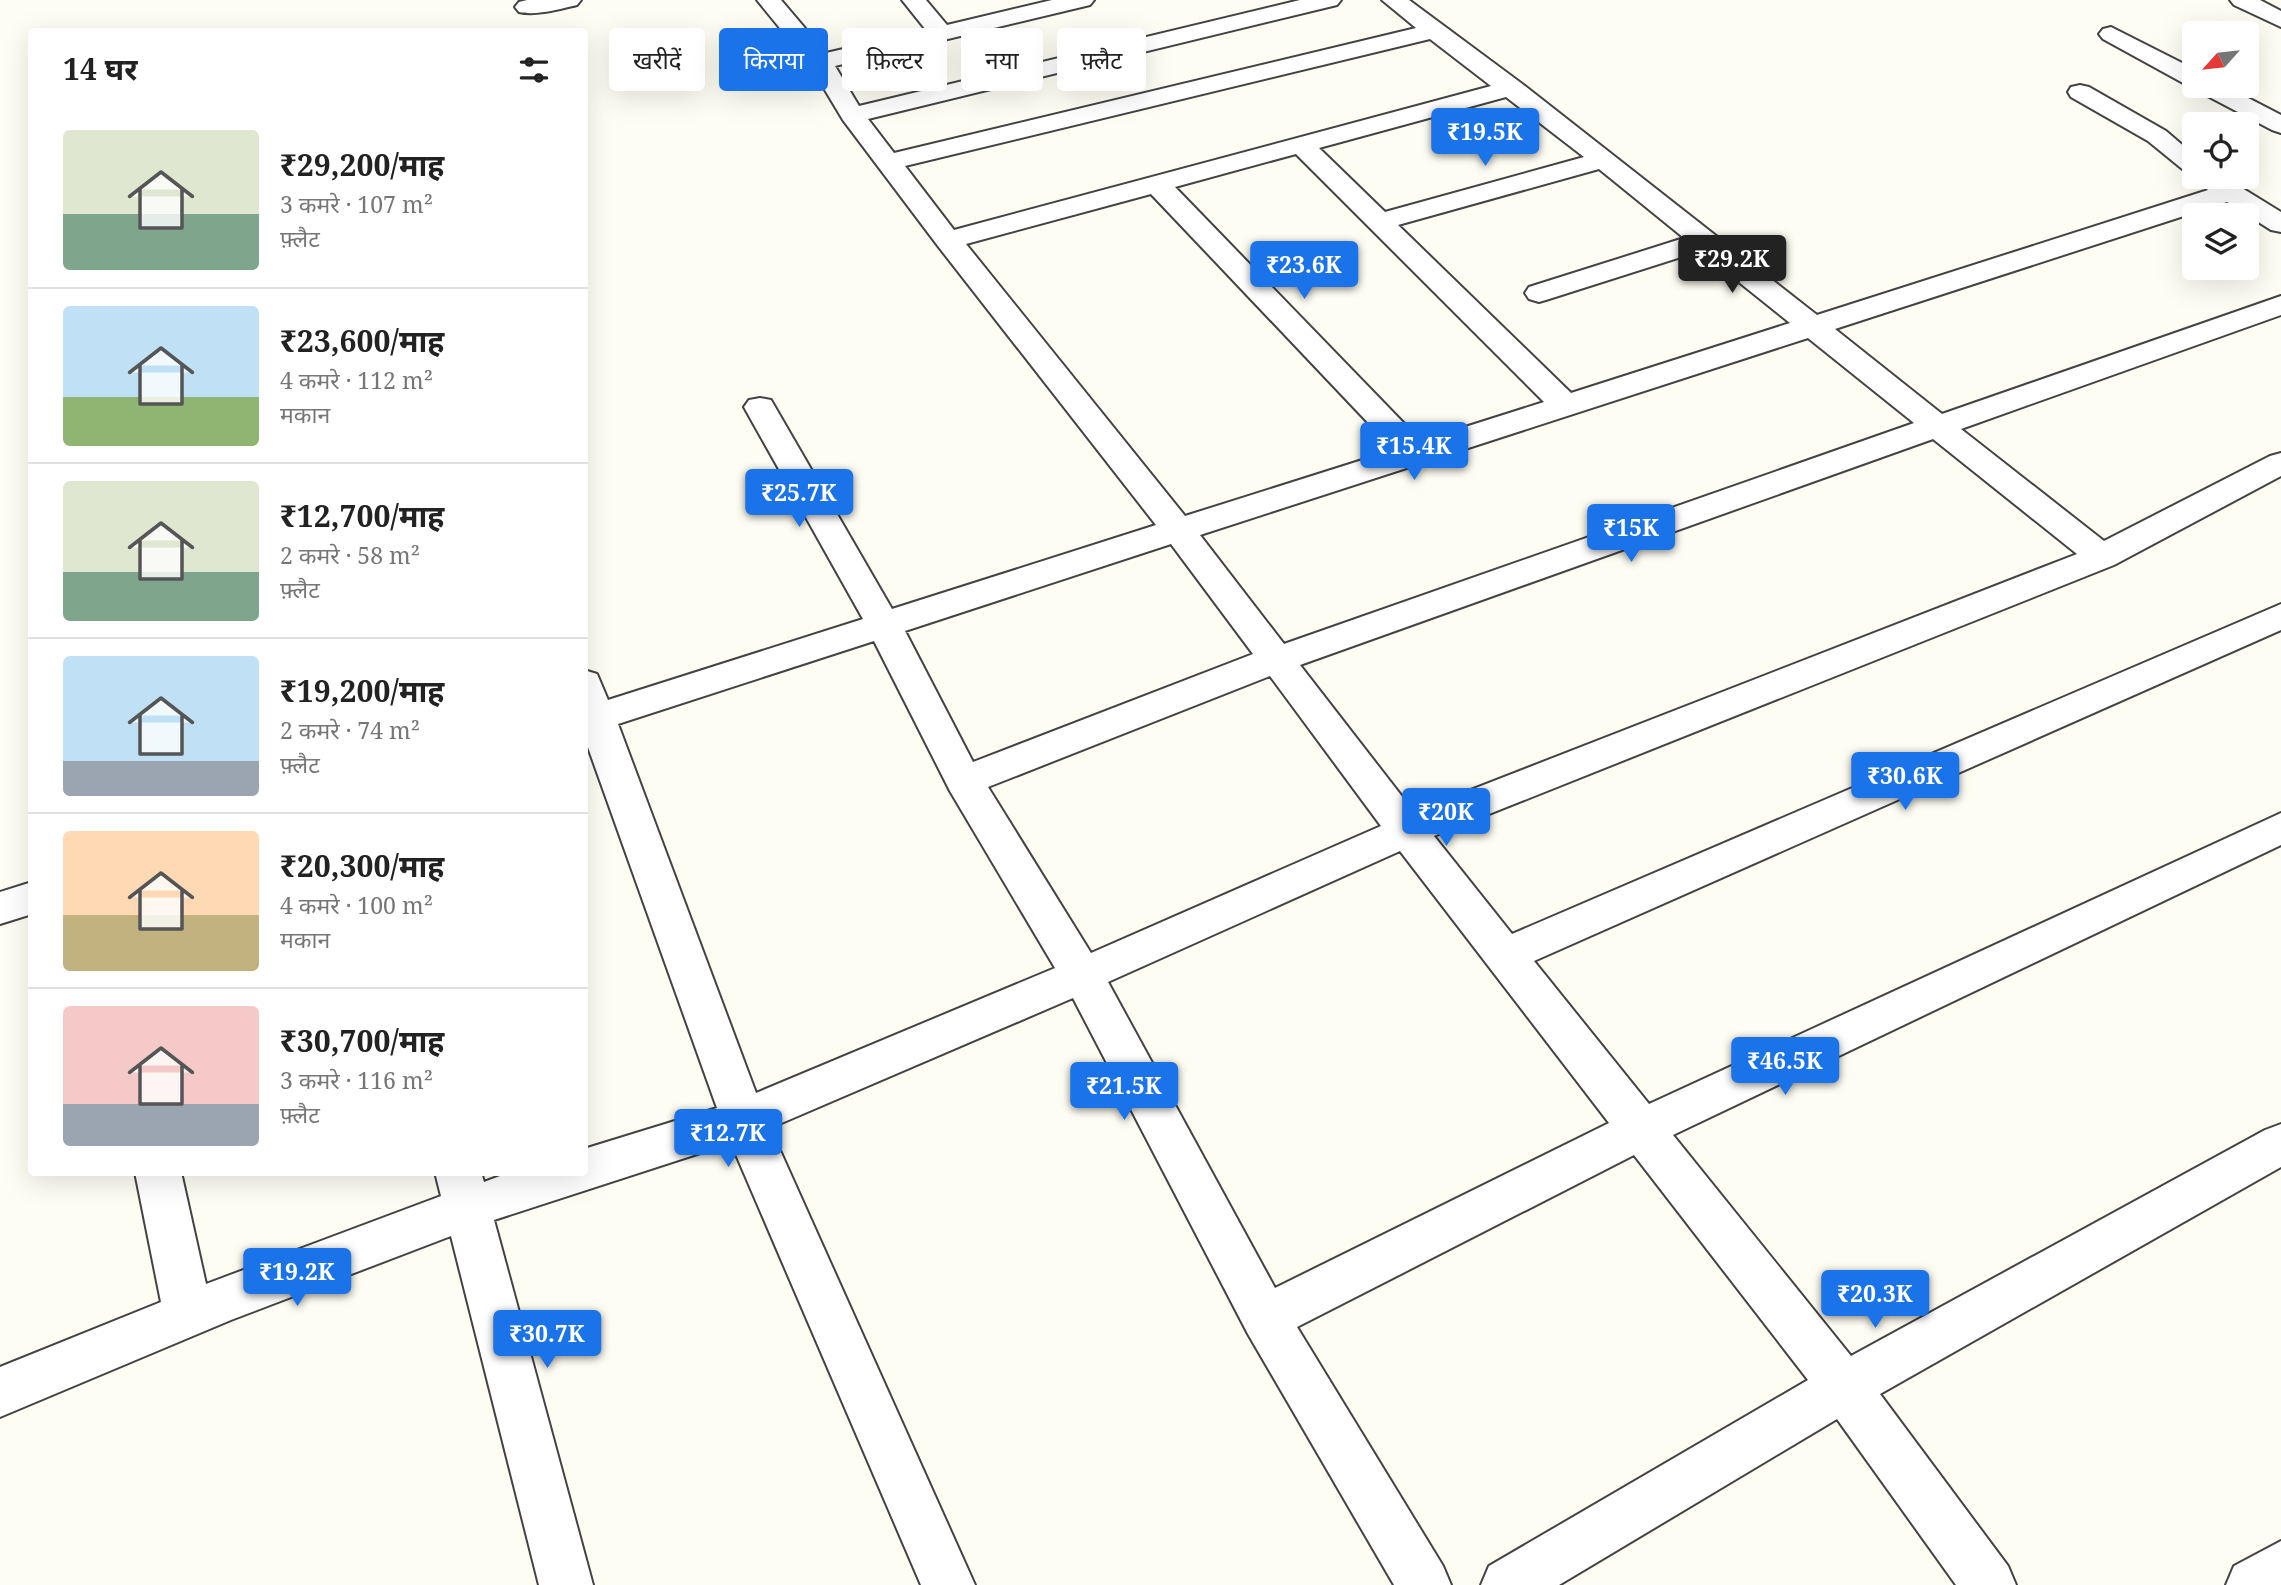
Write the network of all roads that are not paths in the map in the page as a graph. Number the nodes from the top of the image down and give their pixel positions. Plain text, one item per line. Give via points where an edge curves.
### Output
1 (569, 0) edge
2 (769, 0) edge
3 (914, 0) edge
4 (1082, 0) edge
5 (1329, 0) edge
6 (1394, 0) edge
7 (2242, 0) edge
8 (527, 7) dead end
9 (2281, 20) edge
10 (792, 28) edge
11 (937, 28) edge
12 (1433, 31) junction
13 (947, 33) edge
14 (2111, 34) dead end
15 (2182, 72) edge
16 (828, 75) edge
17 (1512, 89) junction
18 (2080, 92) dead end
19 (2229, 98) edge
20 (852, 115) junction
21 (2280, 125) edge
22 (2259, 132) edge
23 (1301, 145) junction
24 (2182, 154) edge
25 (1604, 160) junction
26 (888, 162) junction
27 (1156, 183) junction
28 (2205, 189) edge
29 (2223, 189) edge
30 (1379, 222) junction
31 (2281, 224) edge
32 (948, 240) junction
33 (1705, 240) junction
34 (1539, 293) dead end
35 (2281, 304) edge
36 (1811, 327) junction
37 (1566, 406) junction
38 (760, 407) dead end
39 (1940, 427) junction
40 (1416, 454) junction
41 (2281, 463) edge
42 (1178, 530) junction
43 (2102, 557) junction
44 (2281, 616) edge
45 (884, 625) junction
46 (1275, 660) junction
47 (589, 707) edge
48 (964, 781) junction
49 (2281, 828) edge
50 (1407, 831) junction
51 (28, 899) edge
52 (0, 908) edge
53 (1505, 955) junction
54 (1082, 975) junction
55 (743, 1119) junction
56 (1643, 1128) junction
57 (2281, 1144) edge
58 (588, 1169) edge
59 (159, 1176) edge
60 (551, 1176) edge
61 (463, 1190) edge
62 (188, 1313) junction
63 (1265, 1318) junction
64 (1844, 1387) junction
65 (0, 1392) edge
66 (2281, 1568) edge
67 (566, 1585) edge
68 (948, 1585) edge
69 (1424, 1585) edge
70 (1508, 1585) edge
71 (1989, 1585) edge
72 (2253, 1585) edge

1 - 8 street
2 - 10 street
3 - 11 street
4 - 13 street
5 - 20 street
6 - 12 street
7 - 9 street
12 - 17 street
12 - 26 street
14 - 15 street
16 - 20 street
17 - 23 street
17 - 25 street
18 - 24 street
19 - 21 street
20 - 26 street
21 - 22 street
23 - 27 street
23 - 30 street
25 - 30 street
25 - 33 street
26 - 32 street
27 - 32 street
27 - 40 street
28 - 36 street
29 - 31 street
30 - 37 street
32 - 42 street
33 - 34 street
33 - 36 street
35 - 39 street
36 - 37 street
36 - 39 street
37 - 40 street
38 - 45 street
39 - 43 street
39 - 46 street
40 - 42 street
41 - 43 street
42 - 45 street
42 - 46 street
43 - 50 street
44 - 53 street
45 - 47 street
45 - 48 street
46 - 48 street
46 - 50 street
47 - 55 street
48 - 54 street
49 - 56 street
50 - 53 street
50 - 54 street
51 - 52 street
53 - 56 street
54 - 55 street
54 - 63 street
55 - 58 street
55 - 68 street
56 - 63 street
56 - 64 street
57 - 64 street
59 - 62 street
60 - 61 street
61 - 62 street
61 - 67 street
62 - 65 street
63 - 69 street
64 - 70 street
64 - 71 street
66 - 72 street

